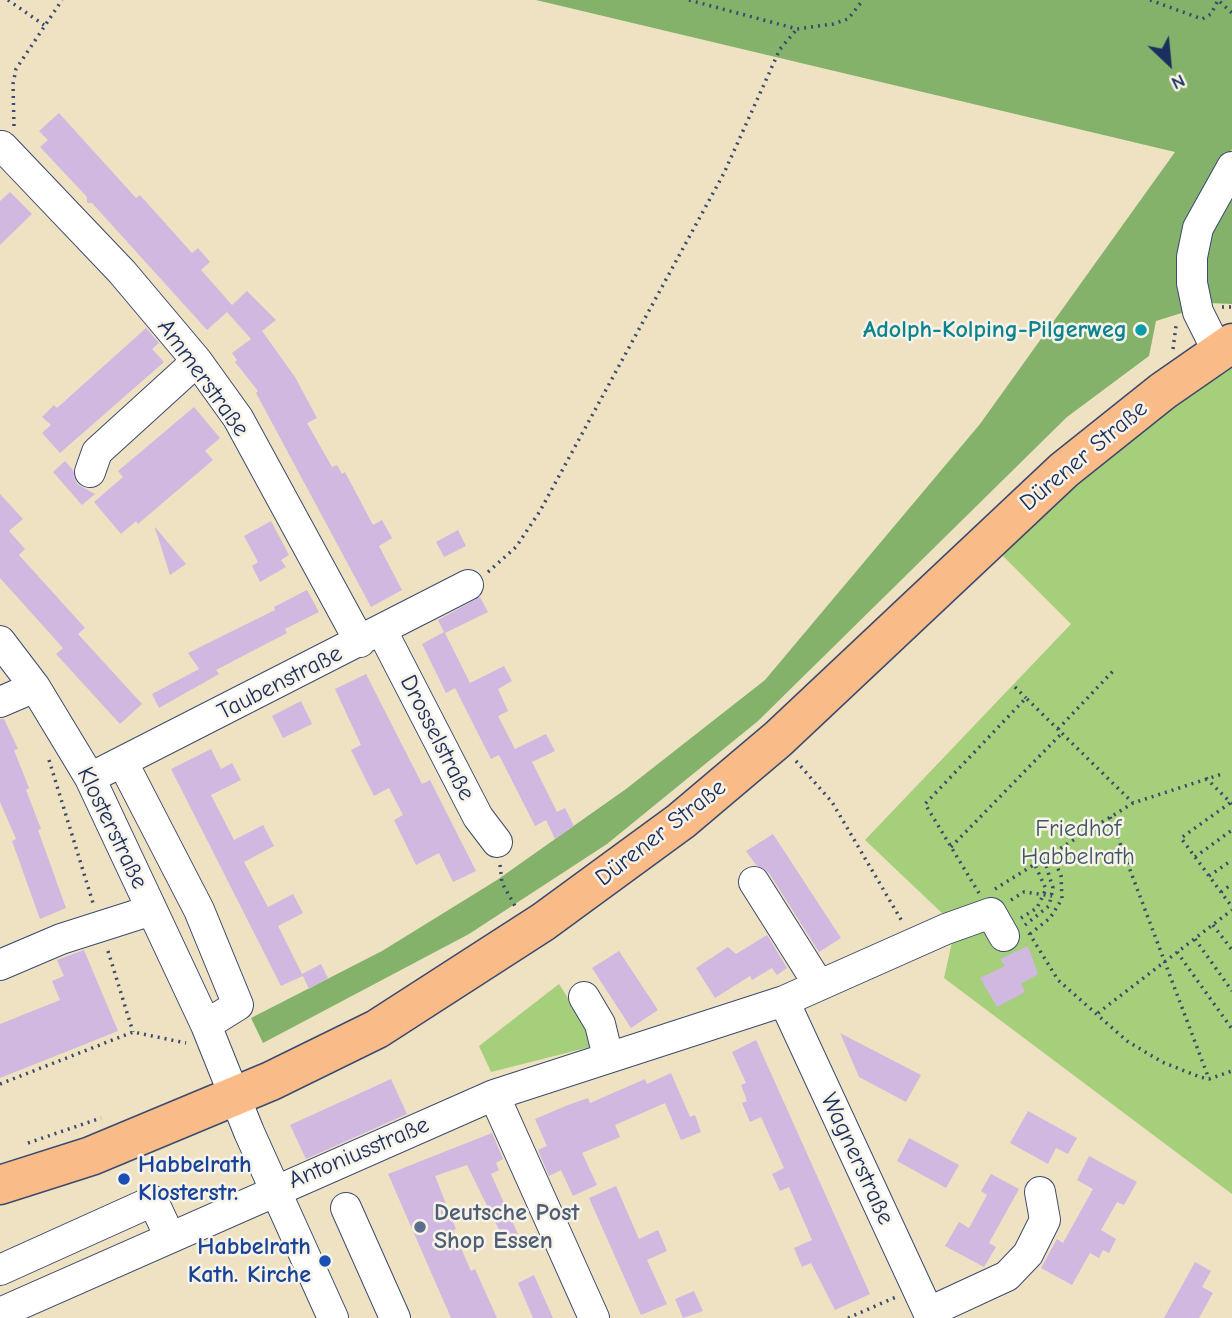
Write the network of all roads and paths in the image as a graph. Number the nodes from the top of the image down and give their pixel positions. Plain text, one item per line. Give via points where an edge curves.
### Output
1 (8, 0) edge
2 (62, 0) edge
3 (689, 0) edge
4 (863, 0) edge
5 (1150, 0) edge
6 (1218, 0) edge
7 (1232, 13) edge
8 (44, 24) junction
9 (797, 29) junction
10 (1, 147) edge
11 (1232, 167) edge
12 (1198, 312) junction
13 (1225, 348) edge
14 (1172, 357) dead end
15 (197, 361) junction
16 (90, 472) dead end
17 (468, 585) joint
18 (371, 637) junction
19 (0, 641) edge
20 (1115, 669) dead end
21 (35, 687) junction
22 (1015, 687) dead end
23 (1026, 698) junction
24 (0, 702) edge
25 (1058, 729) junction
26 (1062, 733) junction
27 (778, 739) junction
28 (47, 754) dead end
29 (123, 763) junction
30 (1222, 774) dead end
31 (90, 778) junction
32 (1206, 778) junction
33 (1133, 803) junction
34 (1231, 804) edge
35 (1110, 817) junction
36 (1232, 830) edge
37 (497, 842) joint
38 (951, 847) junction
39 (1052, 854) junction
40 (1195, 858) junction
41 (1044, 859) junction
42 (1232, 860) edge
43 (1035, 864) junction
44 (1209, 876) junction
45 (754, 882) dead end
46 (1232, 884) edge
47 (1221, 892) junction
48 (1044, 895) junction
49 (1052, 896) junction
50 (152, 910) junction
51 (1231, 911) edge
52 (519, 913) dead end
53 (1009, 918) junction
54 (1213, 925) junction
55 (100, 927) junction
56 (1195, 939) junction
57 (916, 943) junction
58 (1232, 950) edge
59 (1177, 952) junction
60 (1164, 962) junction
61 (0, 965) edge
62 (819, 985) junction
63 (1232, 991) edge
64 (584, 997) dead end
65 (784, 1001) junction
66 (1098, 1013) junction
67 (1232, 1029) edge
68 (133, 1032) junction
69 (196, 1034) junction
70 (608, 1057) junction
71 (1232, 1071) edge
72 (1209, 1079) junction
73 (0, 1084) edge
74 (494, 1095) junction
75 (236, 1096) junction
76 (0, 1185) edge
77 (275, 1189) junction
78 (1040, 1192) dead end
79 (346, 1208) dead end
80 (170, 1237) junction
81 (0, 1270) edge
82 (925, 1306) edge
83 (0, 1313) edge
84 (333, 1318) edge
85 (395, 1318) edge
86 (594, 1318) edge
87 (848, 1318) edge

1 - 8 path
2 - 8 path
3 - 9 path
4 - 9 path via 848,19
5 - 6 path via 1202,19 1211,14
6 - 7 path
8 - 10 path via 16,69 16,124
9 - 17 path via 780,49 724,173 540,512 516,547
10 - 15 street, Ammerstraße via 122,272
11 - 12 street via 1198,228 1192,283
12 - 13 street
12 - 14 path via 1177,321
13 - 27 main road, Dürener Straße via 1064,470
15 - 16 street via 97,452
15 - 18 street, Ammerstraße via 238,418
17 - 18 street, Taubenstraße
18 - 29 street, Taubenstraße
18 - 37 street, Drosselstraße
19 - 21 street, Klosterstraße
20 - 25 path
21 - 24 street
21 - 31 street, Klosterstraße
22 - 23 path
23 - 25 path
23 - 38 path via 925,804
25 - 26 path
26 - 33 path
26 - 38 path
27 - 57 path via 832,802
27 - 75 main road, Dürener Straße via 613,873 468,973 377,1029
28 - 55 path
29 - 31 street, Taubenstraße
29 - 69 street, Klosterstraße via 199,910 238,1005
30 - 32 path
31 - 50 street, Klosterstraße
32 - 33 path
32 - 34 path
33 - 35 path
34 - 40 path via 1181,838
35 - 39 path
35 - 60 path
36 - 40 path
37 - 52 path via 502,883
38 - 53 path
39 - 41 path
39 - 53 path via 1061,876 1062,899 1050,918
40 - 44 path
41 - 43 path
41 - 49 path via 1052,878
42 - 44 path
43 - 48 path via 1043,878
43 - 53 path
44 - 47 path
45 - 62 street
46 - 47 path
47 - 51 path
48 - 49 path
48 - 53 path via 1037,908
48 - 53 path via 1024,892
49 - 53 path via 1042,914
50 - 55 street
50 - 69 street, Klosterstraße
51 - 54 path
53 - 57 street, Antoniusstraße via 946,929
53 - 66 path via 1058,980
54 - 56 path
54 - 58 path
55 - 61 street
55 - 68 path
56 - 59 path
56 - 63 path
57 - 62 street, Antoniusstraße
59 - 60 path
59 - 67 path
60 - 66 path
60 - 72 path
62 - 65 street, Antoniusstraße
64 - 70 street via 600,1024
65 - 70 street, Antoniusstraße
65 - 82 street, Wagnerstraße
66 - 72 path via 1127,1041 1150,1055
68 - 69 path
68 - 73 path
69 - 75 street, Klosterstraße
70 - 74 street, Antoniusstraße
71 - 72 path
74 - 77 street, Antoniusstraße
74 - 86 street
75 - 76 main road, Dürener Straße via 91,1156
75 - 77 street, Klosterstraße
77 - 80 street, Antoniusstraße
77 - 84 street, Klosterstraße
78 - 82 street via 1045,1220 1028,1254 1007,1276
79 - 85 street
80 - 81 street via 153,1201
80 - 83 street, Antoniusstraße
82 - 87 path

